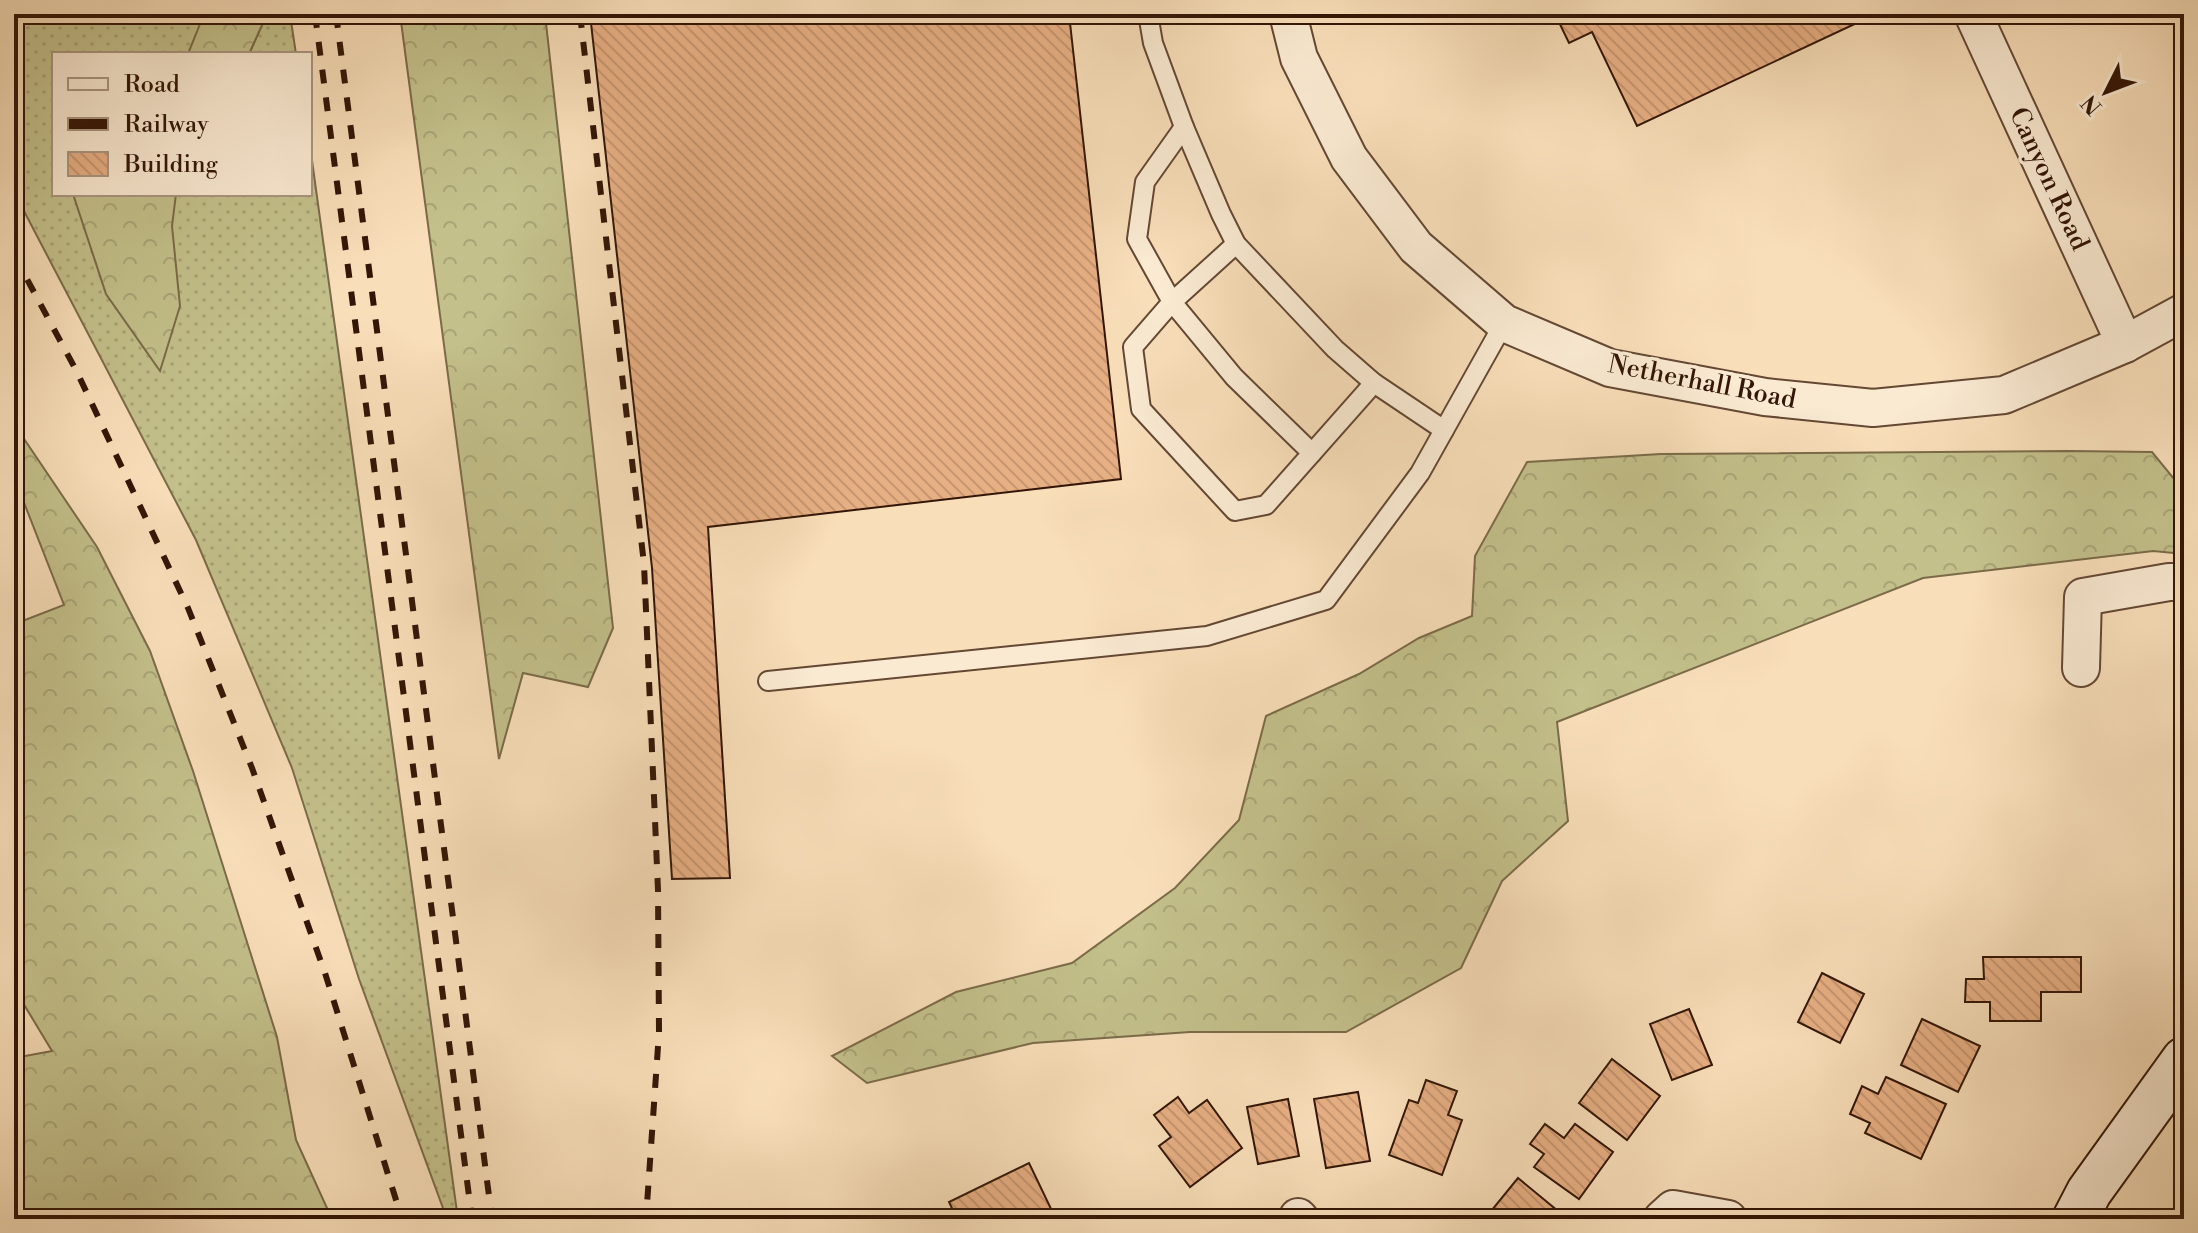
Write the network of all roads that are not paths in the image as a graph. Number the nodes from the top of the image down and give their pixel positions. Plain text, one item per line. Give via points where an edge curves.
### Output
1 (1148, 14) edge
2 (1288, 14) edge
3 (1973, 14) edge
4 (1184, 127) junction
5 (1236, 244) junction
6 (1172, 302) junction
7 (2184, 312) edge
8 (1504, 323) junction
9 (2125, 344) junction
10 (1374, 383) junction
11 (1444, 430) junction
12 (1312, 453) junction
13 (2184, 582) edge
14 (2081, 668) dead end
15 (768, 681) dead end
16 (2184, 1060) edge
17 (1662, 1219) edge
18 (1728, 1219) edge
19 (2075, 1219) edge

1 - 4 lane via 1153,43
2 - 8 street, Netherhall Road via 1299,58 1349,158 1416,247
3 - 9 street, Canyon Road
4 - 5 lane
4 - 6 lane via 1145,182 1137,239
5 - 6 lane
5 - 10 lane
6 - 12 lane via 1234,377
6 - 12 lane via 1133,347 1141,409 1235,511 1266,505
7 - 9 street
8 - 9 street, Netherhall Road via 1610,368 1765,397 1873,408 2004,395
8 - 11 lane
10 - 11 lane
10 - 12 lane
11 - 15 lane via 1420,473 1326,600 1207,636
13 - 14 street via 2083,597
16 - 19 street
17 - 18 street via 1673,1209

